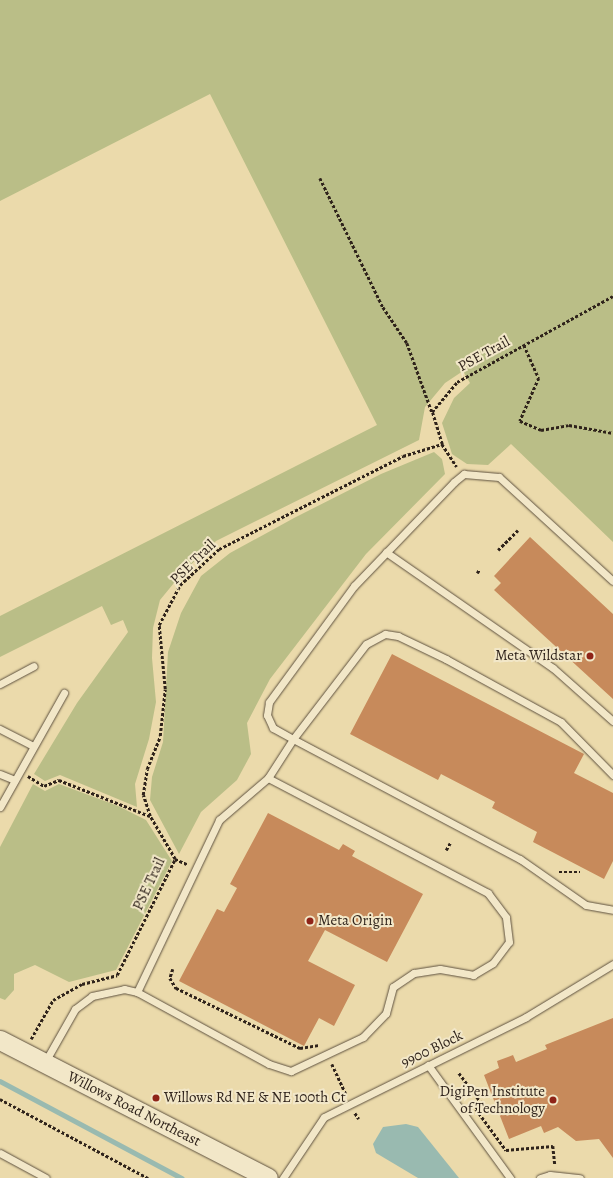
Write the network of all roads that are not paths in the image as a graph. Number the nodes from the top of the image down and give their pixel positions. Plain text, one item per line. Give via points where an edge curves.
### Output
1 (386, 552) junction
2 (613, 581) edge
3 (34, 666) dead end
4 (0, 684) edge
5 (64, 693) dead end
6 (613, 721) edge
7 (0, 729) edge
8 (293, 739) junction
9 (33, 746) junction
10 (0, 774) edge
11 (613, 775) edge
12 (268, 778) junction
13 (14, 780) junction
14 (0, 807) edge
15 (613, 910) edge
16 (612, 967) edge
17 (138, 992) junction
18 (0, 1040) edge
19 (44, 1062) junction
20 (428, 1066) junction
21 (0, 1154) edge
22 (46, 1178) edge
23 (268, 1178) edge
24 (283, 1178) edge
25 (510, 1178) edge
26 (540, 1178) edge
27 (580, 1178) edge

1 - 2 lane via 464,474 499,477
1 - 6 lane via 553,668
1 - 8 lane via 354,586 269,702 267,715 273,728
3 - 4 lane
5 - 9 lane
7 - 9 lane
8 - 11 lane via 366,644 385,634 398,636 446,659 562,722
8 - 12 lane
8 - 15 lane via 520,859 586,906
9 - 13 lane
10 - 13 lane
12 - 17 lane via 219,820
12 - 17 lane via 488,893 506,917 509,942 493,963 473,975 440,969 414,973 393,987 386,1013 363,1037 291,1071 269,1064
13 - 14 lane
16 - 20 lane, 9900 Block via 526,1017
17 - 19 lane via 124,989 92,996 76,1009
18 - 19 main road, Willows Road Northeast
19 - 23 main road, Willows Road Northeast
20 - 24 lane, 9900 Block via 324,1117
20 - 25 lane
21 - 22 lane
26 - 27 lane via 556,1175

